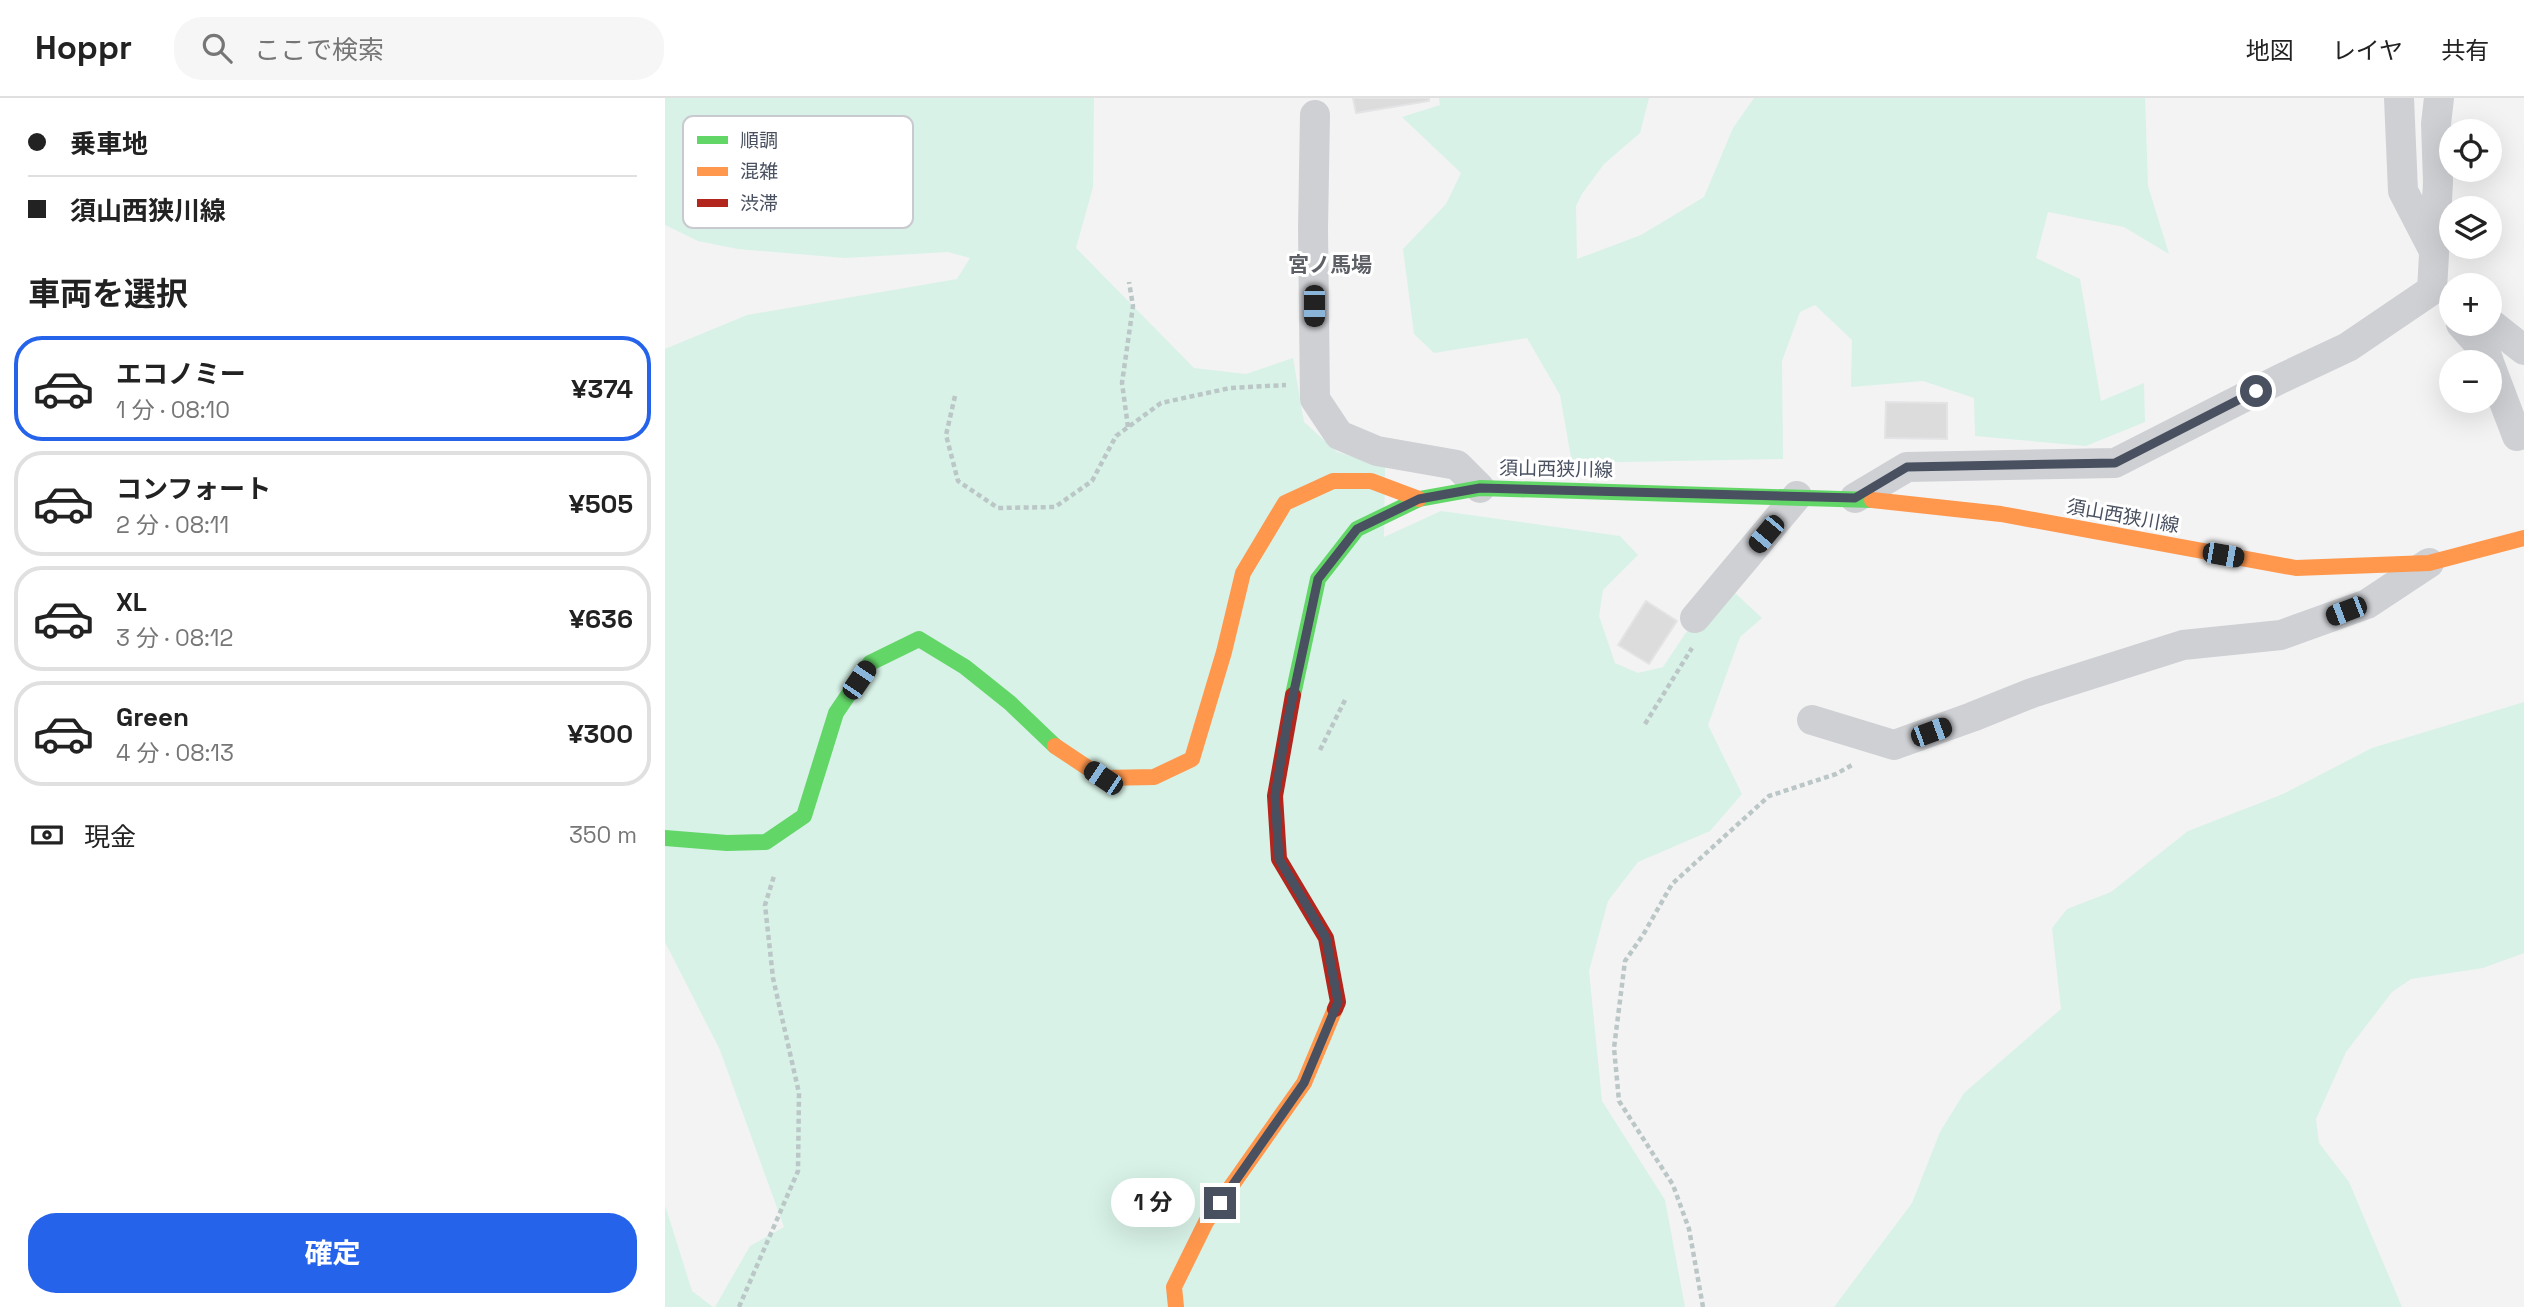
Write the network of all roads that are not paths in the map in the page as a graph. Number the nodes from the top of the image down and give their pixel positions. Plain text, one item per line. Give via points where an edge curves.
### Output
1 (2399, 98) edge
2 (2439, 98) edge
3 (1315, 115) dead end
4 (2437, 278) edge
5 (2502, 332) edge
6 (2472, 336) edge
7 (2524, 349) edge
8 (2484, 350) edge
9 (2502, 396) edge
10 (2517, 436) dead end
11 (1480, 488) junction
12 (1797, 496) junction
13 (1855, 498) junction
14 (1419, 499) junction
15 (2524, 538) edge
16 (2429, 563) junction
17 (1695, 618) dead end
18 (1812, 720) dead end
19 (665, 838) edge
20 (1176, 1307) edge

1 - 4 street via 2403,191
2 - 4 street
3 - 11 street via 1315,399 1339,435 1377,451 1457,466
4 - 13 street via 2348,347 2115,463 1907,467
5 - 7 street
6 - 8 street
9 - 10 street
11 - 12 main road, 須山西狭川線
11 - 14 main road, 須山西狭川線
12 - 13 main road, 須山西狭川線
12 - 17 street
13 - 16 main road, 須山西狭川線 via 2001,514 2296,568
14 - 19 main road via 1371,481 1333,481 1285,503 1243,573 1192,759 1154,777 1103,778 1047,740 965,667 919,639 870,663 836,713 804,816 766,842
14 - 20 main road, 須山西狭川線 via 1357,529 1318,579 1275,796 1279,859 1326,938 1338,1002 1304,1083 1206,1223 1174,1287
15 - 16 main road, 須山西狭川線
16 - 18 street via 2368,604 2281,635 2183,645 2032,693 1894,745

